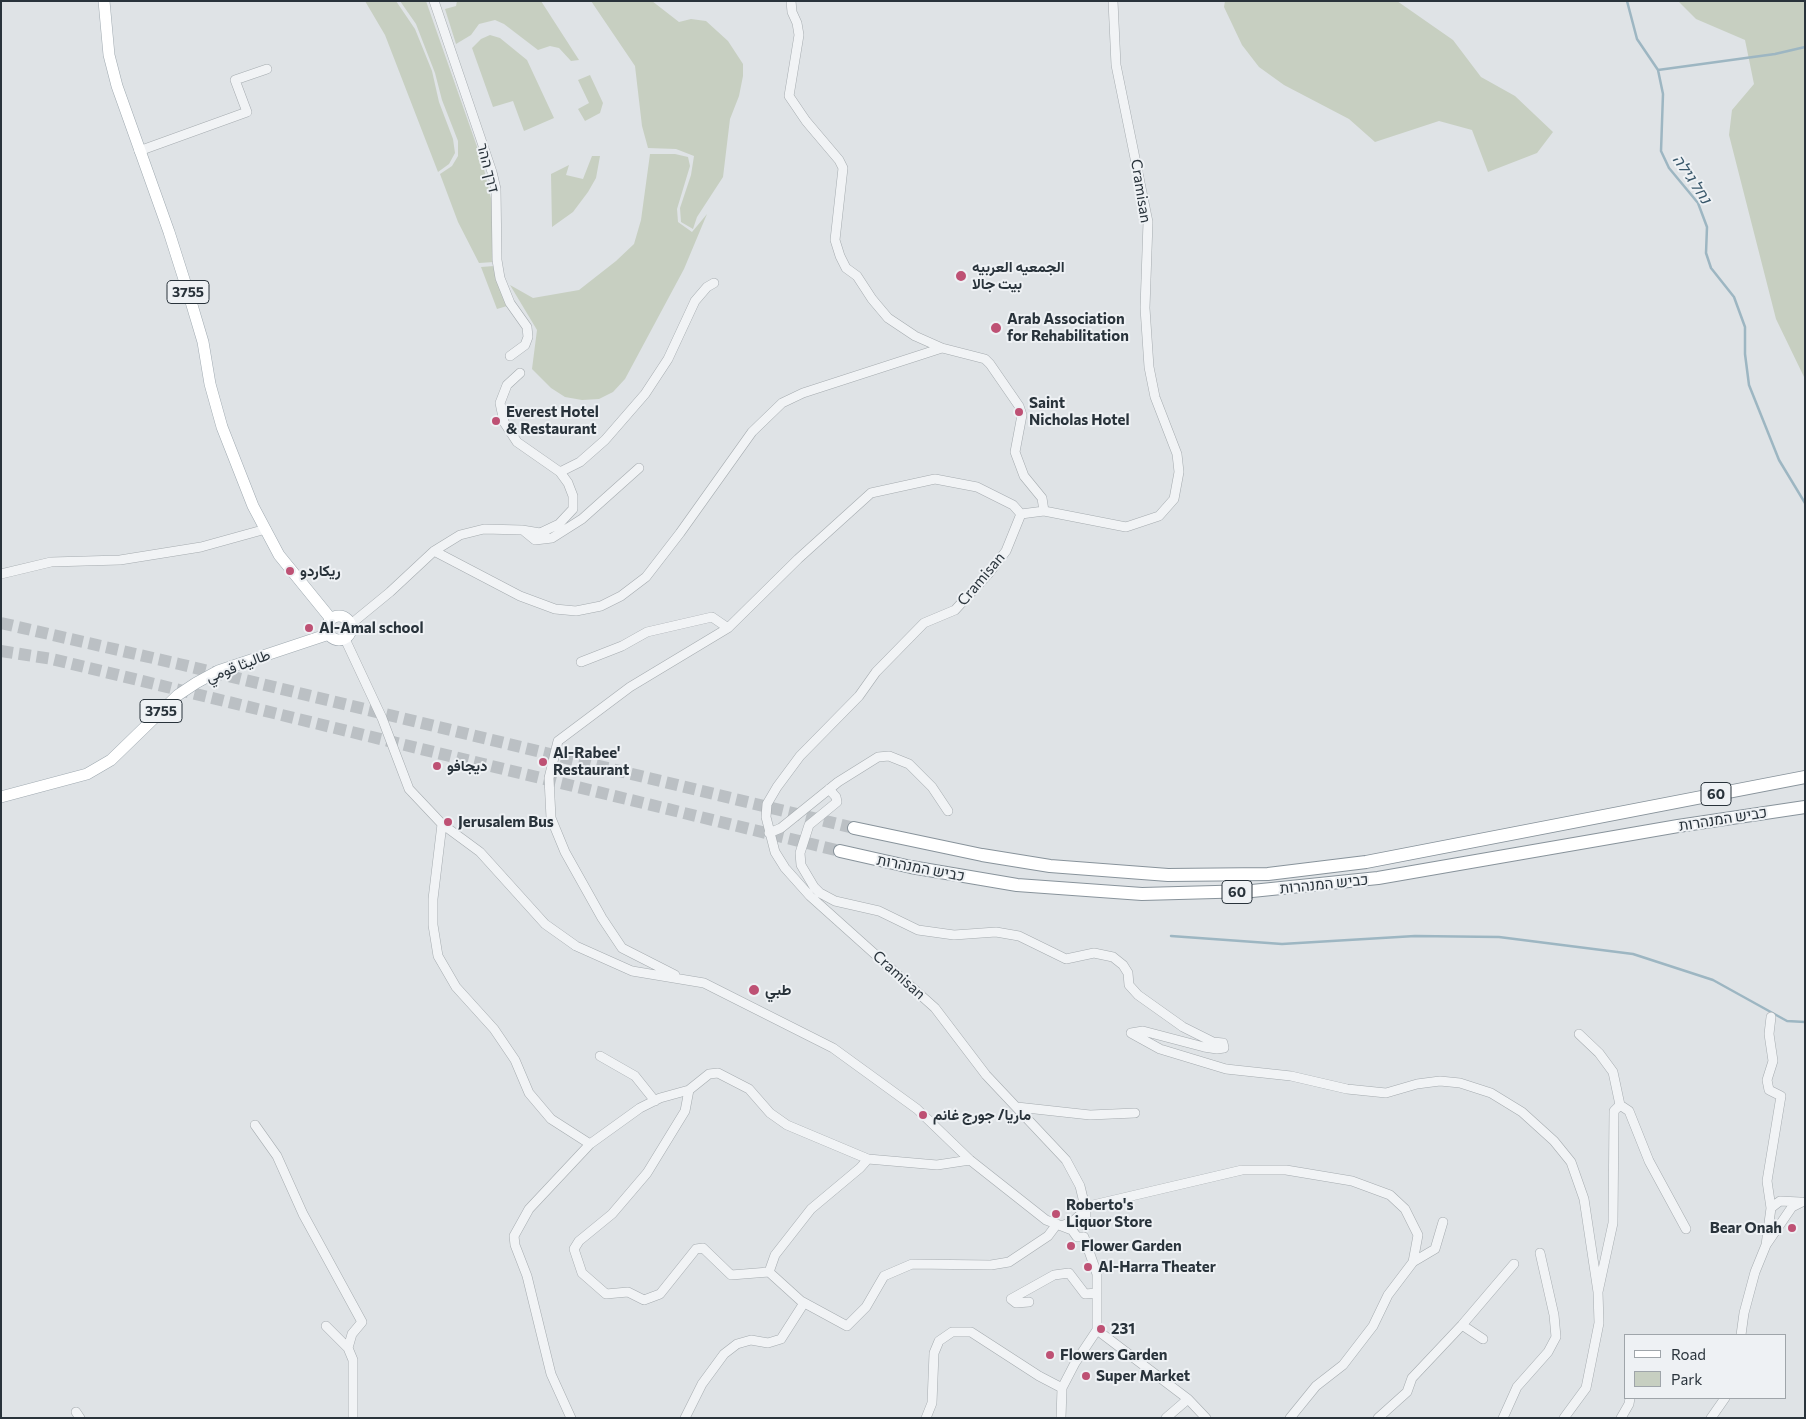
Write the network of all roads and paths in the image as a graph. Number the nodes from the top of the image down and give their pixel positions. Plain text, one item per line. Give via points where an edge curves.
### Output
1 (104, 1) edge
2 (434, 1) edge
3 (791, 1) edge
4 (1113, 1) edge
5 (267, 69) dead end
6 (139, 152) junction
7 (714, 283) dead end
8 (942, 348) junction
9 (510, 356) dead end
10 (520, 373) dead end
11 (639, 468) dead end
12 (560, 472) junction
13 (1044, 511) junction
14 (1021, 514) junction
15 (266, 529) junction
16 (522, 530) junction
17 (434, 551) junction
18 (1, 574) edge
19 (331, 619) junction
20 (351, 624) junction
21 (728, 628) junction
22 (329, 634) junction
23 (345, 639) junction
24 (581, 662) dead end
25 (1805, 777) edge
26 (829, 789) junction
27 (1, 797) edge
28 (1805, 807) edge
29 (948, 811) dead end
30 (442, 824) junction
31 (854, 828) tunnel mouth
32 (769, 833) junction
33 (840, 851) tunnel mouth
34 (681, 978) junction
35 (1771, 1017) dead end
36 (1579, 1034) dead end
37 (600, 1056) dead end
38 (689, 1090) junction
39 (655, 1101) junction
40 (1620, 1105) junction
41 (1016, 1107) junction
42 (1135, 1113) dead end
43 (255, 1125) dead end
44 (590, 1144) junction
45 (868, 1159) junction
46 (970, 1160) junction
47 (1803, 1202) edge
48 (1771, 1208) junction
49 (1082, 1209) junction
50 (1443, 1222) dead end
51 (1059, 1225) junction
52 (1086, 1226) junction
53 (1074, 1227) junction
54 (1686, 1229) dead end
55 (1084, 1237) junction
56 (1766, 1245) junction
57 (1540, 1253) dead end
58 (1413, 1262) junction
59 (1514, 1264) dead end
60 (769, 1272) junction
61 (1598, 1292) junction
62 (1097, 1294) junction
63 (1029, 1302) dead end
64 (804, 1303) junction
65 (1462, 1325) junction
66 (326, 1326) dead end
67 (1097, 1330) junction
68 (1741, 1334) edge
69 (1483, 1339) dead end
70 (348, 1348) junction
71 (1062, 1388) junction
72 (1630, 1399) edge
73 (1724, 1399) edge
74 (1188, 1400) junction
75 (352, 1418) edge
76 (572, 1418) edge
77 (686, 1418) edge
78 (926, 1418) edge
79 (1060, 1418) edge
80 (1166, 1418) edge
81 (1206, 1418) edge
82 (1290, 1418) edge
83 (1378, 1418) edge
84 (1503, 1418) edge
85 (1564, 1418) edge
86 (1621, 1418) edge
87 (1711, 1418) edge

1 - 6 main road, 3755 via 109,55
2 - 9 street, דרך ההר via 492,172 496,189 500,278 510,303 528,328 525,345
3 - 8 street via 798,35 789,96 843,168 835,240 840,256 846,268 857,276 888,318 915,336
4 - 13 street, Cramisan via 1116,65 1148,222 1145,308 1149,367 1155,397 1177,454 1179,472 1174,499 1159,516 1126,527
5 - 6 street via 235,80 247,112
6 - 15 main road, 3755 via 189,295 222,428 253,506
7 - 12 street via 695,301 668,360 645,394 605,440 580,462
8 - 13 street via 985,359 1011,393 1022,415 1015,452 1024,476 1042,498
8 - 17 street via 803,393 782,403 752,432 646,577 601,606 576,611 555,609 520,596
10 - 12 street via 507,386 500,403 504,422 517,442
11 - 16 street via 582,518 552,538 535,540
12 - 16 street via 573,496 573,509 559,524 540,533
13 - 14 street, Cramisan
14 - 21 street via 1012,505 977,487 935,479 871,493
14 - 32 street, Cramisan via 1006,551 972,593 955,610 924,623 800,756 767,804
15 - 18 street via 201,547 120,560 50,562
15 - 19 main road, 3755 via 280,555
16 - 17 street via 484,530 460,535
17 - 20 street
19 - 20 main road via 343,616
19 - 22 main road via 327,627
20 - 23 main road via 351,631
21 - 24 street via 712,618 647,632
21 - 34 street via 630,687 578,724 558,742 549,778 551,818 565,852 602,918 622,948
22 - 23 main road via 338,640
22 - 27 main road, طاليثا قومي / 3755 via 218,671 196,683 178,695 111,760 87,774
23 - 30 street via 382,718 409,789
25 - 31 highway, כביש המנהרות / 60 via 1366,862 1268,874 1123,874 1050,866
26 - 29 street via 866,763 889,756 909,764 918,772
26 - 32 street
26 - 61 street via 837,802 809,825 800,854 801,865 814,887 835,901 879,911 918,930 954,935 996,932 1019,936 1066,959 1094,953 1113,957 1123,965 1129,985 1138,995 1183,1027 1213,1042 1223,1043 1224,1048 1217,1050 1143,1031 1131,1033 1160,1049 1226,1069 1291,1076 1347,1089 1386,1093 1417,1084 1460,1083 1490,1093 1522,1112 1554,1141 1571,1162 1584,1199
28 - 33 highway, כביש המנהרות / 60 via 1378,878 1195,894 1087,892 1017,885 911,868
30 - 34 street via 480,852 545,924 576,946 632,971
30 - 44 street via 433,899 438,956 456,987 494,1029 515,1060 529,1093 551,1119
32 - 41 street, Cramisan via 785,868 810,896 935,1008 986,1075
34 - 46 street via 704,983 834,1048 917,1109
35 - 48 street via 1769,1034 1773,1061 1767,1080 1769,1090 1781,1096 1768,1181
36 - 40 street via 1613,1072
37 - 39 street via 635,1076
38 - 39 street
38 - 45 street via 709,1074 718,1073 749,1089 770,1113 787,1125
38 - 60 street via 685,1111 647,1173 612,1214 574,1248 582,1273 606,1294 628,1292 644,1300 660,1294 696,1249 704,1248 731,1275
39 - 44 street
40 - 54 street via 1628,1111 1649,1161
40 - 61 street via 1614,1111 1612,1223
41 - 42 street via 1090,1115
41 - 49 street, Cramisan via 1066,1160 1080,1186
43 - 70 street via 278,1156 302,1214 362,1322 352,1334
44 - 76 street via 529,1209 514,1236 551,1374
45 - 46 street via 937,1165
45 - 60 street via 811,1209 775,1255
46 - 51 street via 1046,1220
47 - 48 street via 1780,1201
47 - 56 street via 1792,1207
48 - 56 street
49 - 51 street via 1072,1222
49 - 52 street, Cramisan
49 - 53 street
49 - 58 street via 1242,1170 1286,1170 1342,1179 1390,1196 1405,1208 1418,1235
50 - 58 street via 1435,1249
51 - 53 street
51 - 64 street via 1009,1262 991,1266 912,1264 884,1276 866,1307 847,1326
52 - 53 street via 1081,1223
52 - 55 street via 1088,1231
53 - 55 street via 1077,1236
55 - 62 street via 1097,1274
56 - 68 street via 1755,1272
57 - 84 street via 1556,1337 1548,1352 1517,1386
58 - 82 street via 1388,1295 1373,1326 1343,1365 1316,1386
59 - 65 street
60 - 64 street
61 - 85 street via 1599,1323 1586,1388
62 - 63 street via 1085,1294 1069,1273 1054,1275 1011,1299 1016,1303
62 - 67 street
64 - 77 street via 780,1339 768,1342 751,1340 737,1344 724,1354 702,1384
65 - 69 street
65 - 83 street via 1412,1378 1407,1392
66 - 70 street
67 - 71 street
67 - 74 street
70 - 75 street via 353,1360
71 - 78 street via 971,1332 952,1332 939,1341 934,1353 932,1402
71 - 79 street
72 - 86 street
73 - 87 street
74 - 80 street
74 - 81 street

